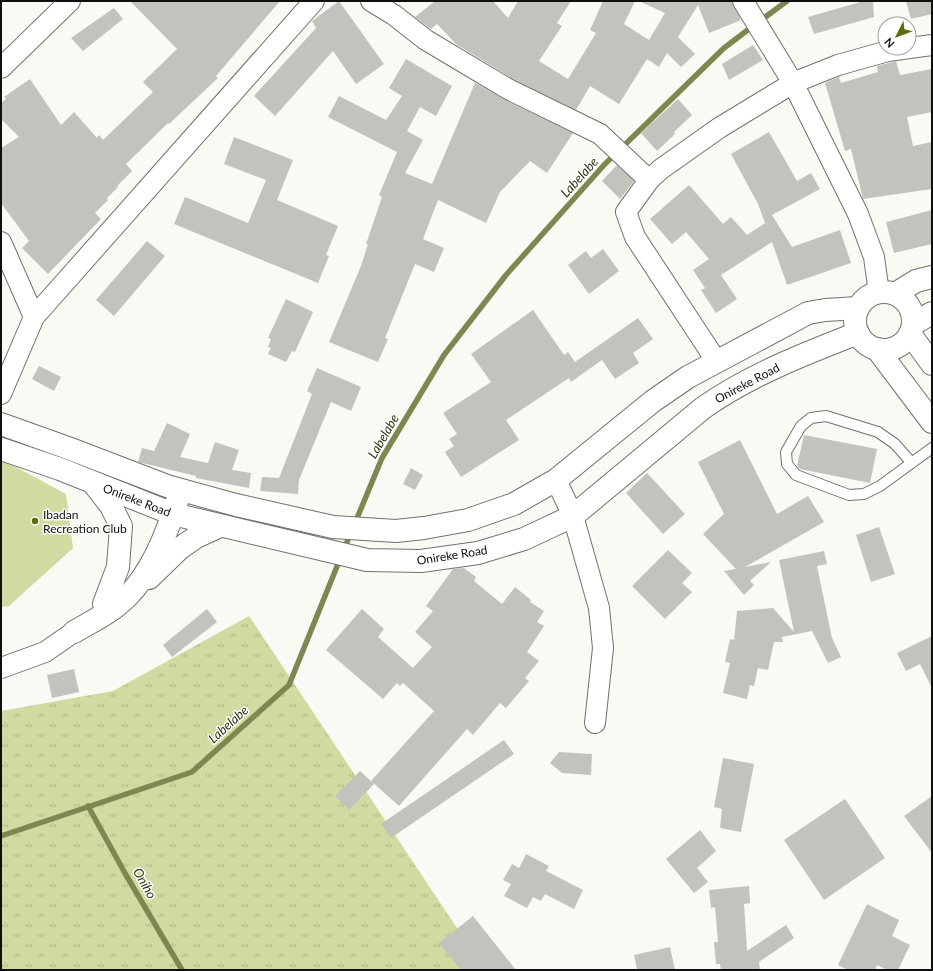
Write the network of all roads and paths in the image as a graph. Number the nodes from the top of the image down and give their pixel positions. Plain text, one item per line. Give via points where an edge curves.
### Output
1 (70, 1) edge
2 (314, 1) edge
3 (371, 1) edge
4 (746, 6) edge
5 (932, 45) edge
6 (1, 68) edge
7 (793, 83) junction
8 (648, 180) junction
9 (1, 242) edge
10 (932, 277) edge
11 (887, 293) junction
12 (858, 308) junction
13 (932, 313) edge
14 (34, 317) junction
15 (912, 329) junction
16 (858, 333) junction
17 (877, 349) junction
18 (717, 362) junction
19 (932, 364) edge
20 (1, 394) edge
21 (932, 422) edge
22 (1, 424) edge
23 (932, 448) edge
24 (1, 449) edge
25 (911, 462) junction
26 (556, 480) junction
27 (94, 483) junction
28 (173, 488) junction
29 (166, 512) junction
30 (573, 516) junction
31 (220, 526) junction
32 (137, 585) junction
33 (104, 604) junction
34 (74, 632) junction
35 (1, 668) edge
36 (595, 723) dead end

1 - 6 street
2 - 14 street
3 - 8 street via 426,40 508,89 600,134
4 - 7 street
5 - 7 street via 888,51 838,64
7 - 8 street via 719,128
7 - 11 street via 858,214
8 - 18 street via 626,212 635,236
9 - 14 street
10 - 11 main road
11 - 12 main road via 870,295
11 - 15 main road via 905,301 911,312
12 - 16 main road via 855,325
12 - 18 main road, Onireke Road via 808,314
13 - 15 main road
14 - 20 street
15 - 17 main road via 905,341 897,347
15 - 19 main road
16 - 17 main road via 866,344
16 - 30 main road, Onireke Road via 725,392
17 - 21 main road
18 - 26 main road, Onireke Road via 688,377 653,401
22 - 28 main road, Onireke Road
23 - 25 lane
24 - 27 main road, Onireke Road
25 - 25 lane via 880,486 864,494 849,495 796,475 787,464 786,452 801,426 811,418 826,416 878,432 895,444
26 - 28 main road, Onireke Road via 514,504 468,520 403,530 333,527
26 - 30 street
27 - 29 main road, Onireke Road
27 - 33 main road via 111,506 121,526 118,567
28 - 29 main road
29 - 31 main road, Onireke Road
29 - 32 main road via 150,566
29 - 33 main road via 136,564
30 - 31 main road, Onireke Road via 524,539 478,553 421,561 367,560
30 - 36 street via 599,608 603,648
31 - 32 main road via 179,548 149,578
32 - 34 main road via 119,605
33 - 34 main road
34 - 35 street via 45,652

